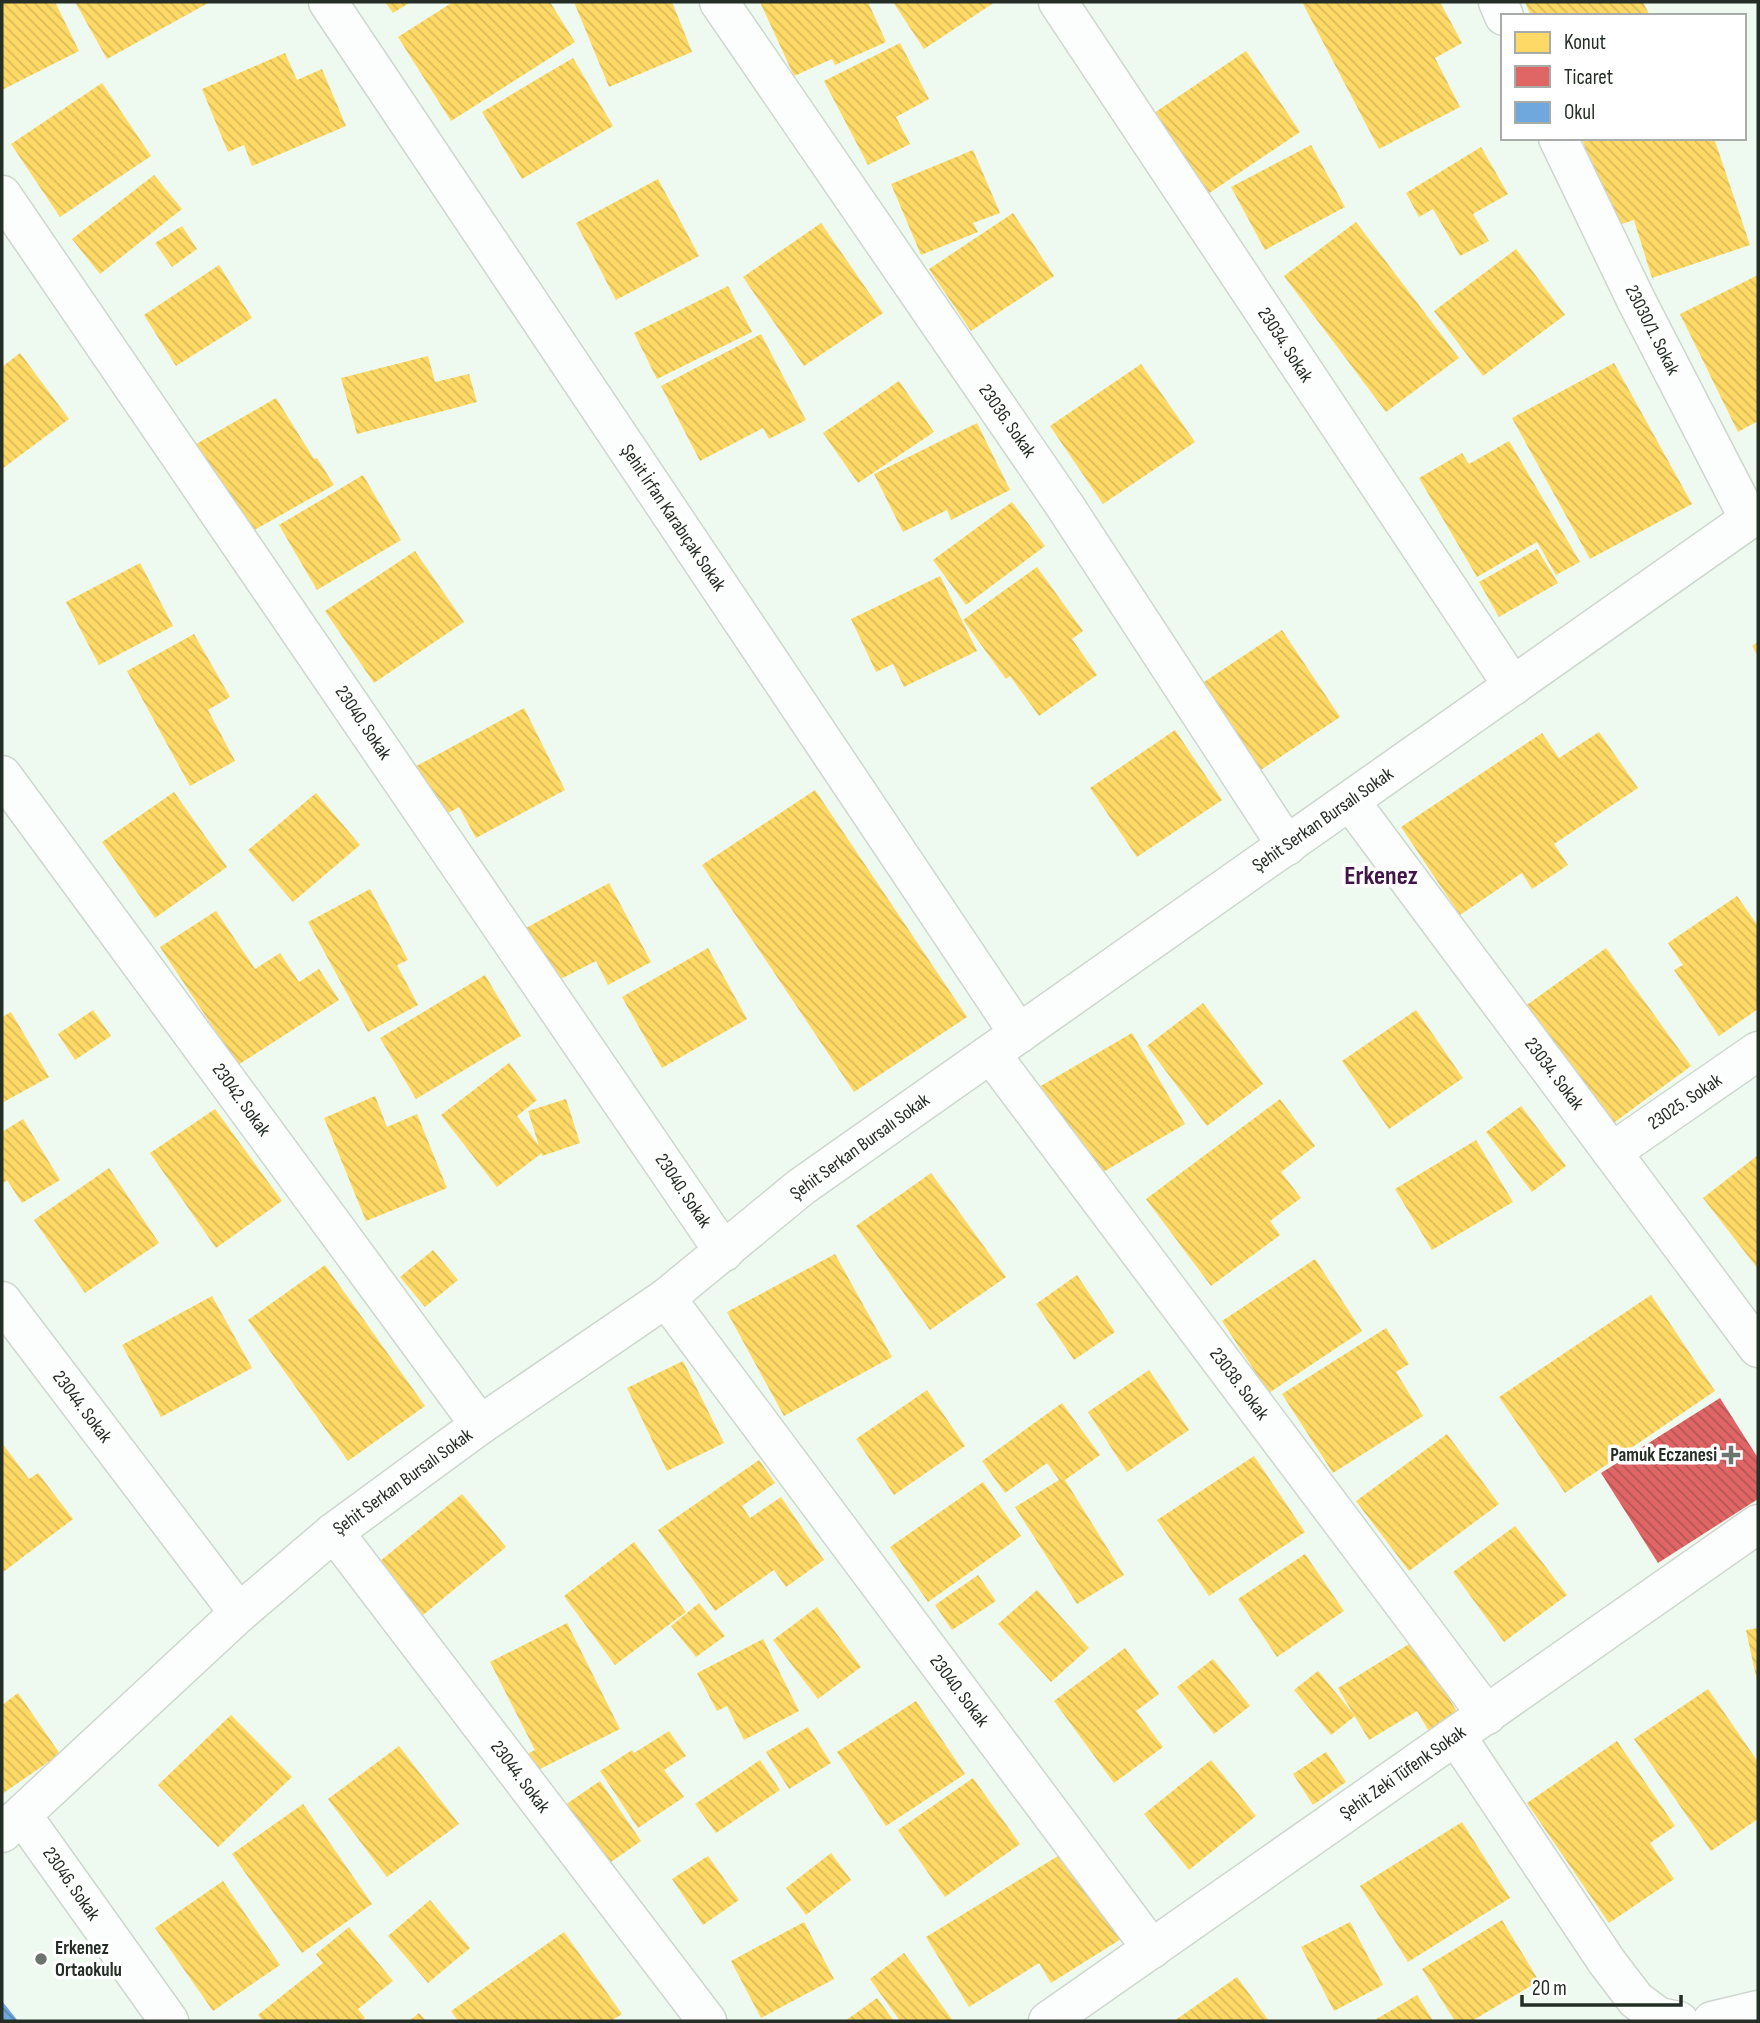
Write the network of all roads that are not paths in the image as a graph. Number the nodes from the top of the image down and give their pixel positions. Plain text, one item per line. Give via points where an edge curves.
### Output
1 (328, 2) edge
2 (719, 2) edge
3 (1058, 2) edge
4 (1559, 140) edge
5 (2, 195) edge
6 (1754, 516) edge
7 (1513, 686) junction
8 (2, 775) edge
9 (1350, 801) junction
10 (1287, 846) junction
11 (1005, 1044) junction
12 (1758, 1051) edge
13 (1612, 1152) junction
14 (724, 1252) junction
15 (666, 1298) junction
16 (2, 1301) edge
17 (1758, 1348) edge
18 (480, 1425) junction
19 (1758, 1524) edge
20 (334, 1532) junction
21 (239, 1613) junction
22 (1487, 1715) junction
23 (1456, 1736) junction
24 (12, 1824) edge
25 (1152, 1949) junction
26 (1758, 2010) edge
27 (169, 2021) edge
28 (707, 2021) edge
29 (1048, 2021) edge
30 (1679, 2021) edge
31 (1712, 2021) edge

1 - 11 street, Şehit İrfan Karabıçak Sokak
2 - 10 street, 23036. Sokak via 1065,506
3 - 7 street, 23034. Sokak
4 - 6 street, 23030/1. Sokak via 1636,300
5 - 14 street, 23040. Sokak
6 - 7 street, Şehit Serkan Bursalı Sokak
7 - 9 street, Şehit Serkan Bursalı Sokak
8 - 18 street, 23042. Sokak
9 - 10 street, Şehit Serkan Bursalı Sokak
9 - 13 street, 23034. Sokak
10 - 11 street, Şehit Serkan Bursalı Sokak
11 - 14 street, Şehit Serkan Bursalı Sokak via 802,1187
11 - 22 street, 23038. Sokak
12 - 13 street, 23025. Sokak
13 - 17 street, 23034. Sokak
14 - 15 street, Şehit Serkan Bursalı Sokak
15 - 18 street, Şehit Serkan Bursalı Sokak
15 - 25 street, 23040. Sokak
16 - 21 street, 23044. Sokak
18 - 20 street, Şehit Serkan Bursalı Sokak
19 - 22 street, Şehit Zeki Tüfenk Sokak
20 - 21 street, Şehit Serkan Bursalı Sokak
20 - 28 street, 23044. Sokak
21 - 24 street, Şehit Serkan Bursalı Sokak
22 - 23 street, Şehit Zeki Tüfenk Sokak
23 - 25 street, Şehit Zeki Tüfenk Sokak
23 - 30 street via 1636,2000 1660,2017
24 - 27 street, 23046. Sokak
25 - 29 street, Şehit Zeki Tüfenk Sokak
26 - 31 street

